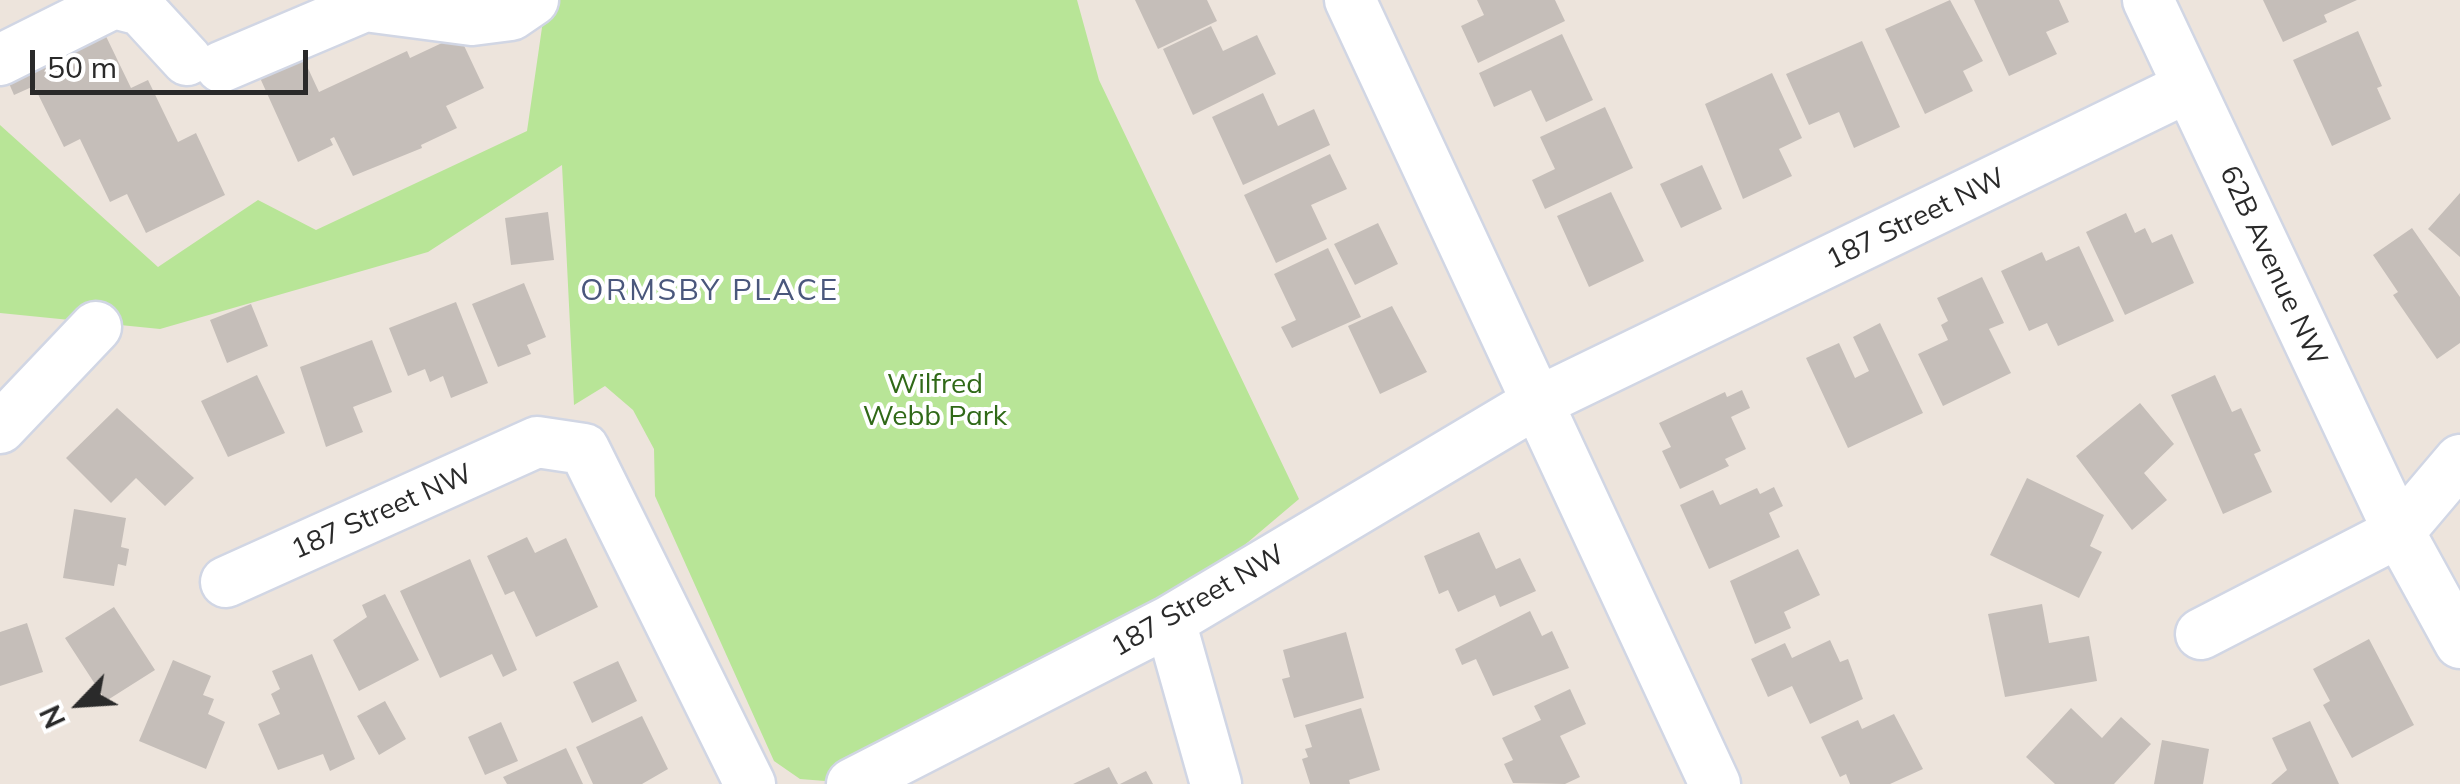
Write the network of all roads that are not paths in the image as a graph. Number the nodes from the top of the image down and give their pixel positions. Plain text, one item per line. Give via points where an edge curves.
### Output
1 (533, 0) edge
2 (1350, 0) edge
3 (2148, 0) edge
4 (113, 2) edge
5 (0, 60) edge
6 (2188, 88) junction
7 (96, 327) dead end
8 (1536, 403) junction
9 (0, 428) edge
10 (2460, 460) edge
11 (2399, 532) junction
12 (226, 582) dead end
13 (1170, 622) junction
14 (2200, 634) dead end
15 (2460, 643) edge
16 (750, 784) edge
17 (852, 784) edge
18 (1216, 784) edge
19 (1715, 784) edge

1 - 4 street via 511,15 472,20 365,6 204,64 141,10
2 - 8 street
3 - 6 street, 62B Avenue NW
4 - 5 street
6 - 8 street, 187 Street NW
6 - 11 street, 62B Avenue NW
7 - 9 street
8 - 13 street, 187 Street NW
8 - 19 street
10 - 11 street
11 - 14 street
11 - 15 street, 62B Avenue NW
12 - 16 street, 187 Street NW via 538,442 584,449
13 - 17 street, 187 Street NW
13 - 18 street

